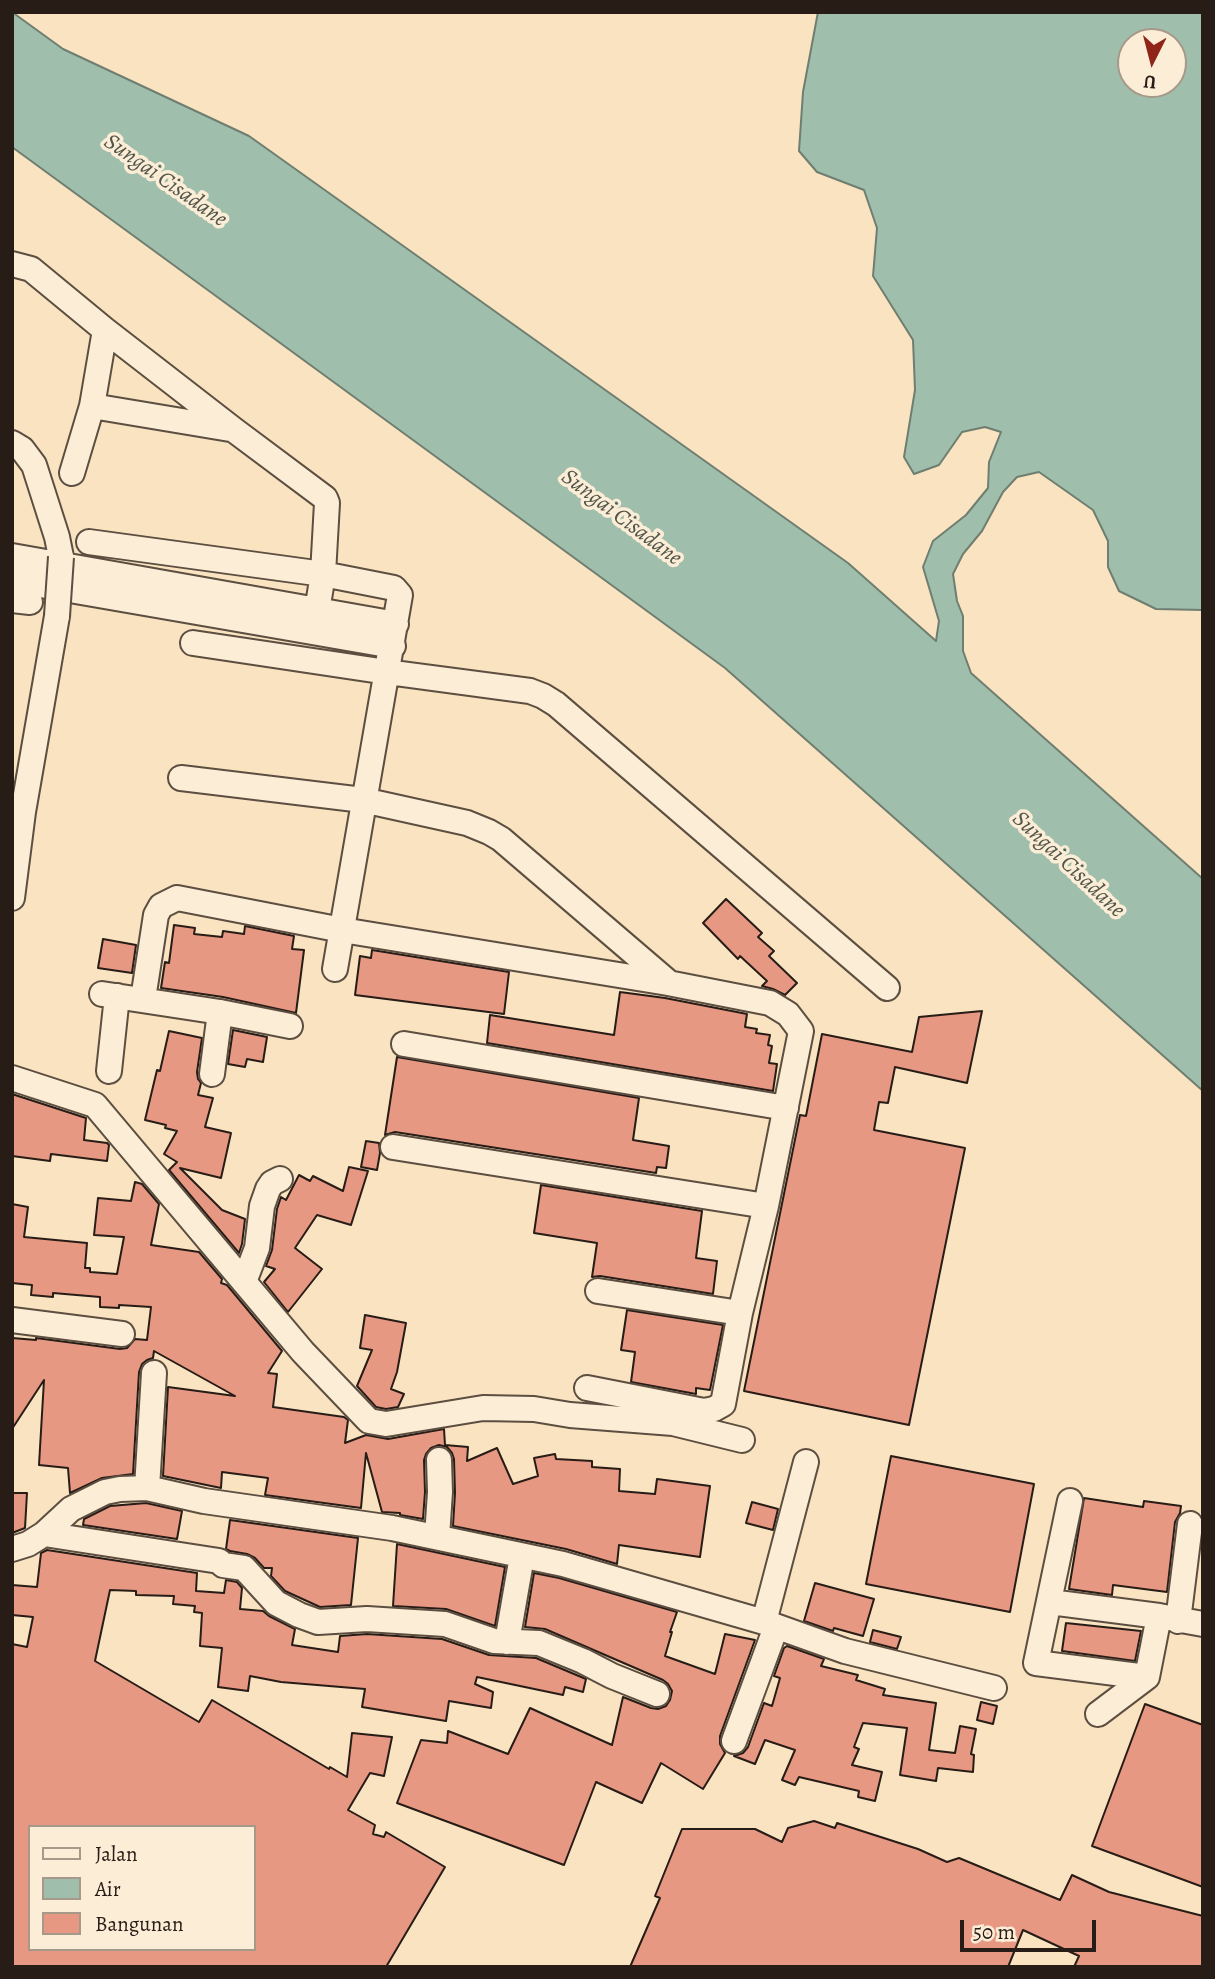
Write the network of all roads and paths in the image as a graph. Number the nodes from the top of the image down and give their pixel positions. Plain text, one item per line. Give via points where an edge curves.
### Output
1 (12, 264) edge
2 (105, 330) junction
3 (92, 406) junction
4 (234, 430) junction
5 (12, 443) edge
6 (72, 473) dead end
7 (89, 542) dead end
8 (12, 555) edge
9 (323, 574) junction
10 (12, 580) edge
11 (317, 611) junction
12 (394, 635) junction
13 (193, 643) dead end
14 (387, 673) junction
15 (181, 778) dead end
16 (363, 800) junction
17 (12, 898) edge
18 (342, 930) junction
19 (335, 969) dead end
20 (668, 982) junction
21 (887, 988) dead end
22 (143, 999) junction
23 (220, 1012) junction
24 (290, 1026) dead end
25 (404, 1044) dead end
26 (109, 1071) dead end
27 (212, 1074) dead end
28 (12, 1079) edge
29 (786, 1108) junction
30 (393, 1147) dead end
31 (280, 1179) dead end
32 (766, 1206) junction
33 (244, 1282) junction
34 (598, 1291) dead end
35 (740, 1313) junction
36 (12, 1320) edge
37 (122, 1334) dead end
38 (154, 1373) dead end
39 (587, 1388) dead end
40 (742, 1440) dead end
41 (439, 1460) dead end
42 (806, 1462) dead end
43 (147, 1488) junction
44 (1070, 1501) dead end
45 (1190, 1524) dead end
46 (44, 1534) junction
47 (436, 1537) junction
48 (12, 1549) edge
49 (522, 1556) junction
50 (1050, 1602) junction
51 (1169, 1618) junction
52 (1203, 1624) edge
53 (770, 1625) junction
54 (507, 1642) junction
55 (1147, 1676) junction
56 (994, 1688) dead end
57 (657, 1694) dead end
58 (1098, 1714) dead end
59 (734, 1741) dead end

1 - 2 street via 31,269
2 - 3 street
2 - 4 street
3 - 4 street
3 - 6 street
4 - 9 street via 327,500
5 - 17 street, bridge via 34,465 61,557 57,616
7 - 9 street
8 - 11 street
9 - 11 street
9 - 12 street via 394,588 400,595
10 - 12 street
11 - 12 street
12 - 14 street
13 - 14 street
14 - 16 street
14 - 21 street via 543,696
15 - 16 street
16 - 18 street
16 - 20 street via 467,823 501,839
18 - 19 street
18 - 20 street
18 - 22 street via 177,898 156,915
20 - 29 street via 770,1003 788,1014 801,1031
22 - 23 street
22 - 26 street via 109,995
23 - 24 street
23 - 27 street
25 - 29 street
28 - 33 street via 95,1105
29 - 32 street
30 - 32 street
31 - 33 street via 272,1183 262,1206 257,1248
32 - 35 street
33 - 40 street via 303,1352 377,1424 483,1408 534,1409 673,1423
34 - 35 street
35 - 39 street via 723,1404 714,1409 704,1411
36 - 37 street
38 - 43 street
41 - 47 street
42 - 53 street
43 - 46 street via 105,1492 71,1509
43 - 47 street
44 - 50 street
45 - 51 street
46 - 48 street
46 - 54 street via 244,1568 276,1603 318,1622 367,1619 445,1624 494,1642
47 - 49 street
49 - 53 street
49 - 54 street
50 - 51 street
50 - 55 street via 1036,1663
51 - 52 street
51 - 55 street
53 - 56 street via 845,1651
53 - 59 street
54 - 57 street via 539,1643
55 - 58 street

